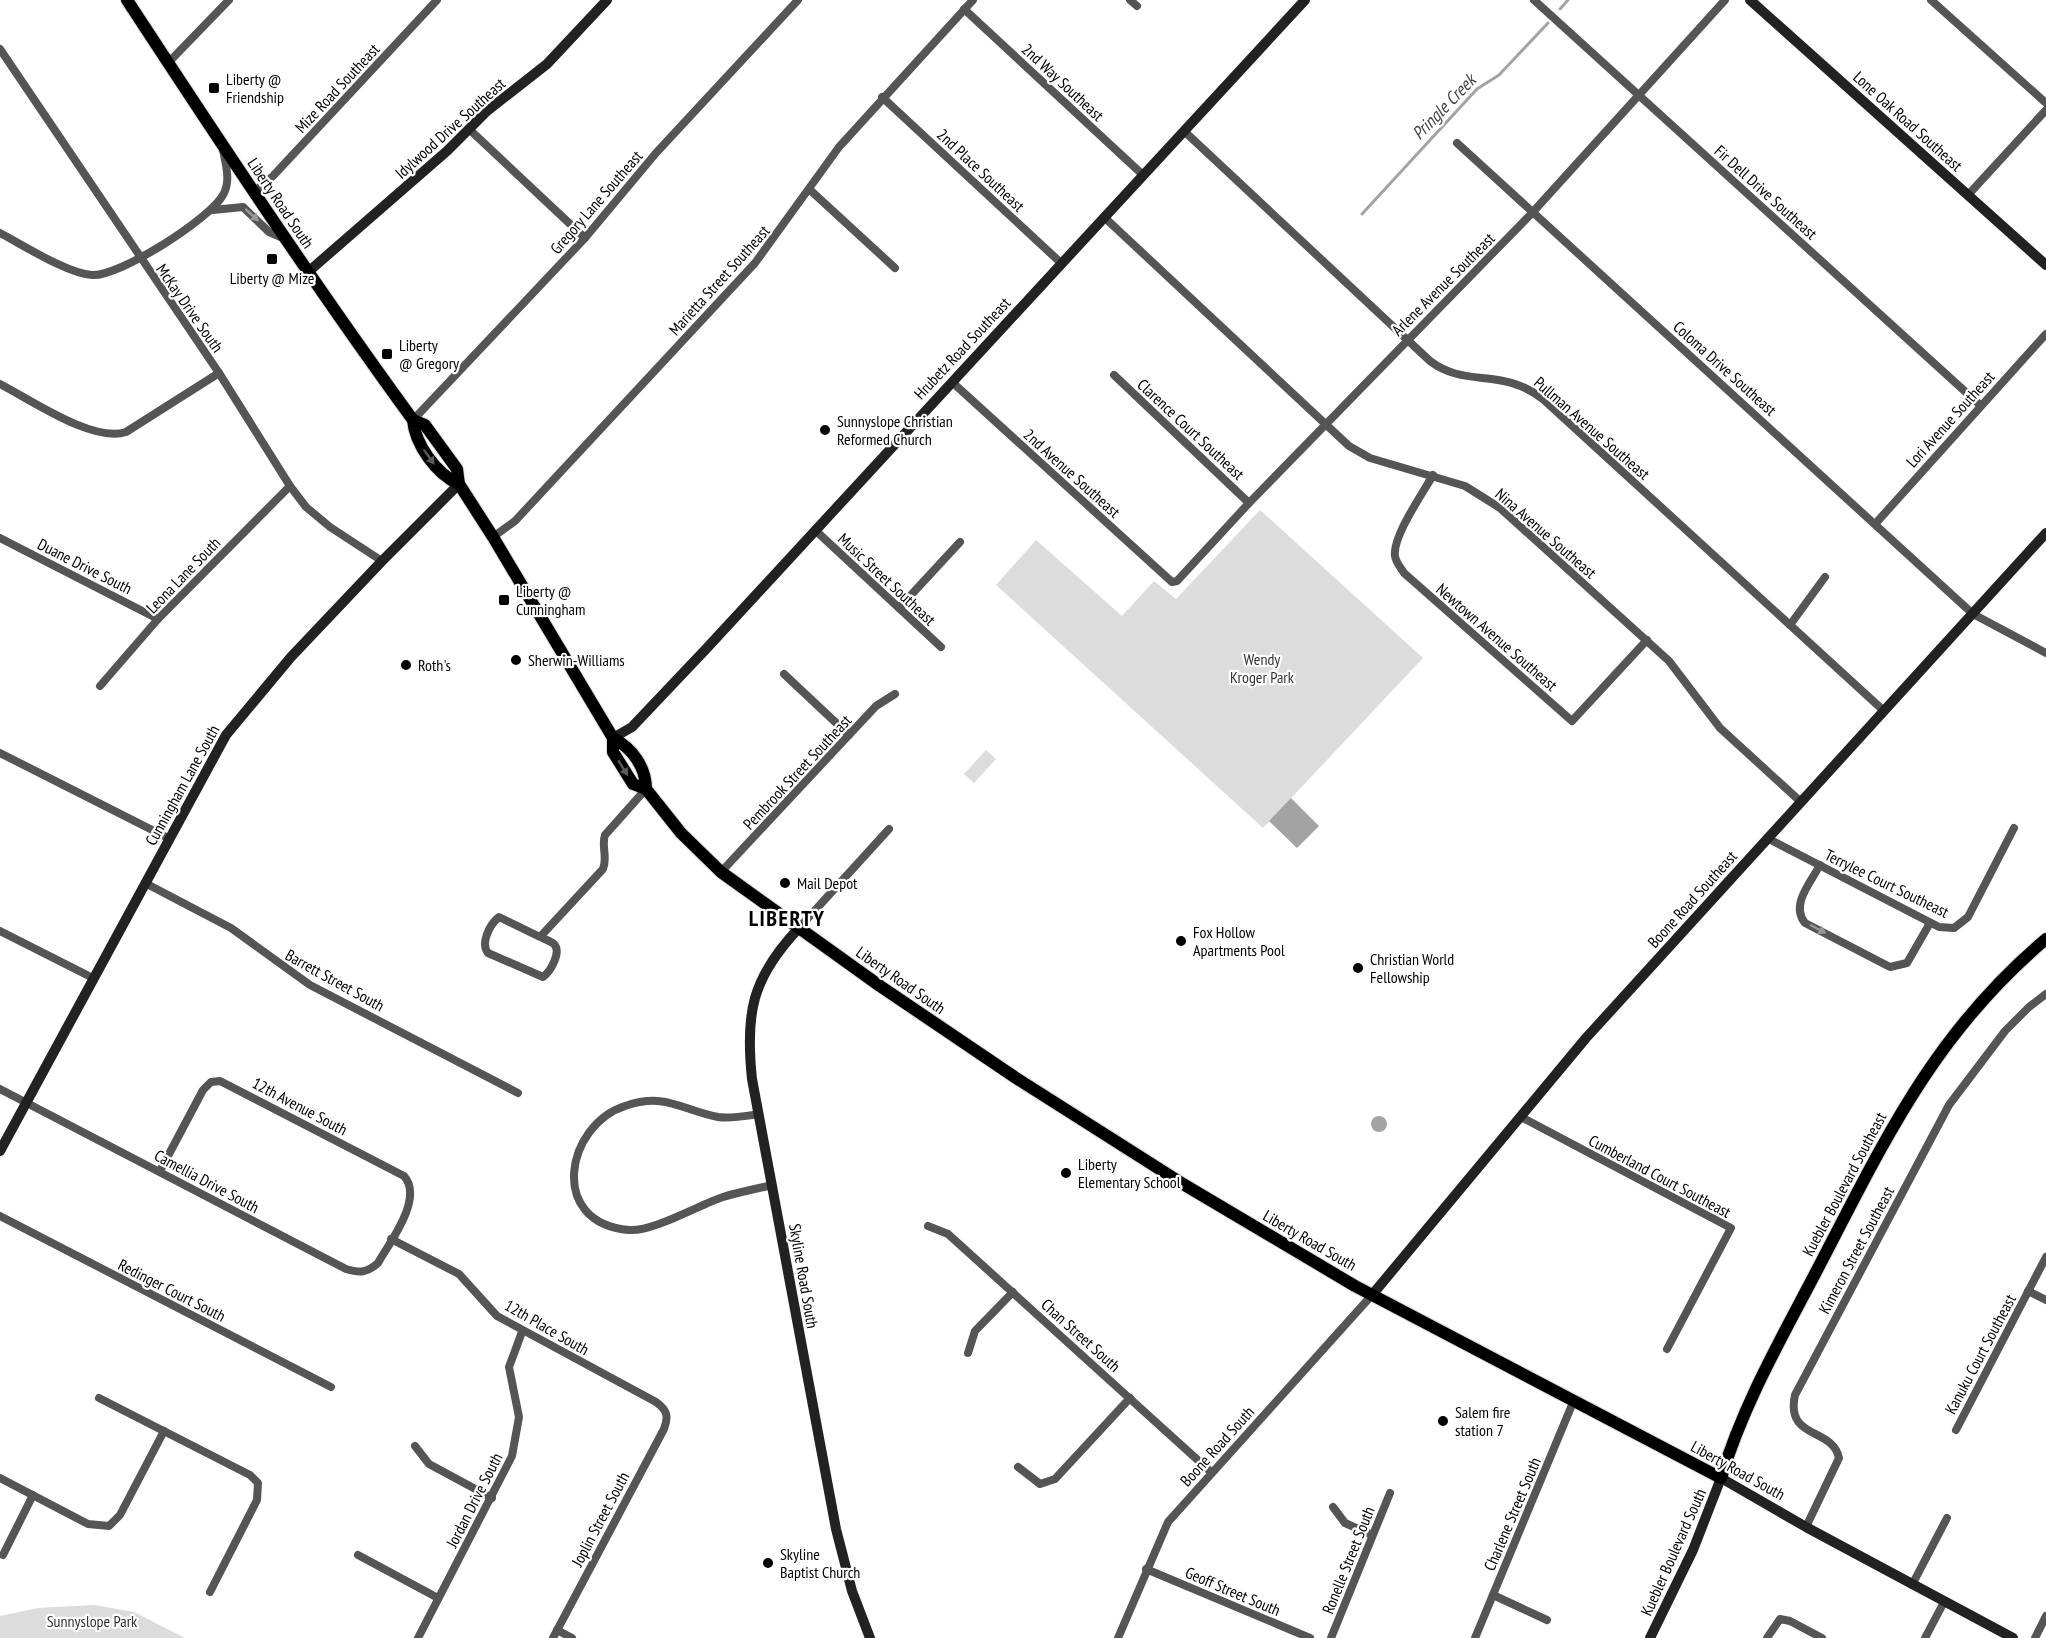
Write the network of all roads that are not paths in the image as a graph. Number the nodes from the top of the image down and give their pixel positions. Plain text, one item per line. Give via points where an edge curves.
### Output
1 (127, 0) edge
2 (229, 0) edge
3 (437, 0) edge
4 (607, 0) edge
5 (798, 0) edge
6 (973, 0) edge
7 (1130, 0) edge
8 (1305, 0) edge
9 (1534, 0) edge
10 (1725, 0) edge
11 (1750, 0) edge
12 (1931, 0) edge
13 (1137, 6) dead end
14 (964, 9) junction
15 (0, 49) edge
16 (168, 63) junction
17 (1639, 95) junction
18 (882, 97) junction
19 (2046, 103) edge
20 (2046, 110) edge
21 (470, 130) junction
22 (1184, 131) junction
23 (1457, 143) dead end
24 (223, 148) junction
25 (1143, 175) junction
26 (809, 189) junction
27 (254, 192) junction
28 (1968, 195) junction
29 (213, 210) junction
30 (1532, 213) junction
31 (1104, 218) junction
32 (0, 233) edge
33 (585, 238) junction
34 (286, 240) junction
35 (139, 259) junction
36 (1061, 263) junction
37 (2046, 265) edge
38 (895, 268) dead end
39 (308, 272) junction
40 (2046, 334) edge
41 (1406, 340) junction
42 (219, 374) junction
43 (1114, 375) dead end
44 (952, 382) junction
45 (0, 384) edge
46 (1980, 405) junction
47 (413, 420) junction
48 (1327, 424) junction
49 (1433, 475) junction
50 (459, 484) junction
51 (290, 486) junction
52 (1249, 503) junction
53 (1876, 523) junction
54 (815, 530) junction
55 (2046, 533) edge
56 (493, 537) junction
57 (0, 538) edge
58 (960, 542) dead end
59 (382, 561) junction
60 (1825, 577) dead end
61 (1174, 583) joint
62 (899, 608) junction
63 (1973, 614) junction
64 (158, 619) junction
65 (1790, 625) junction
66 (1647, 640) junction
67 (941, 647) dead end
68 (2046, 653) edge
69 (783, 674) dead end
70 (100, 686) dead end
71 (895, 694) dead end
72 (1884, 711) junction
73 (849, 735) junction
74 (613, 738) junction
75 (0, 753) edge
76 (646, 789) junction
77 (1801, 802) junction
78 (2014, 828) dead end
79 (889, 829) dead end
80 (168, 838) junction
81 (1767, 838) junction
82 (1820, 865) junction
83 (721, 872) junction
84 (145, 883) junction
85 (1930, 923) junction
86 (798, 929) junction
87 (0, 931) edge
88 (540, 937) junction
89 (2046, 939) edge
90 (93, 978) junction
91 (2046, 994) edge
92 (0, 1089) edge
93 (518, 1092) dead end
94 (26, 1102) junction
95 (759, 1114) junction
96 (1521, 1117) junction
97 (0, 1151) edge
98 (160, 1171) junction
99 (772, 1185) junction
100 (0, 1216) edge
101 (928, 1226) dead end
102 (391, 1239) junction
103 (2046, 1257) edge
104 (2028, 1291) junction
105 (1013, 1292) junction
106 (1372, 1295) junction
107 (2046, 1300) edge
108 (522, 1332) junction
109 (1667, 1349) dead end
110 (968, 1353) dead end
111 (331, 1387) dead end
112 (99, 1398) dead end
113 (1130, 1398) junction
114 (1574, 1400) junction
115 (666, 1412) joint
116 (1956, 1430) dead end
117 (165, 1431) junction
118 (415, 1446) dead end
119 (1018, 1467) dead end
120 (1211, 1472) junction
121 (0, 1478) edge
122 (1721, 1478) junction
123 (1390, 1493) dead end
124 (33, 1495) junction
125 (492, 1498) junction
126 (1333, 1507) dead end
127 (1947, 1518) dead end
128 (1806, 1527) junction
129 (1372, 1535) junction
130 (3, 1555) dead end
131 (358, 1555) dead end
132 (1146, 1569) junction
133 (1912, 1585) junction
134 (210, 1592) dead end
135 (1493, 1595) junction
136 (438, 1598) junction
137 (1944, 1602) junction
138 (2046, 1616) edge
139 (1547, 1620) dead end
140 (557, 1630) junction
141 (418, 1638) edge
142 (552, 1638) edge
143 (572, 1638) edge
144 (870, 1638) edge
145 (1118, 1638) edge
146 (1310, 1638) edge
147 (1331, 1638) edge
148 (1475, 1638) edge
149 (1650, 1638) edge
150 (1767, 1638) edge
151 (1822, 1638) edge
152 (1925, 1638) edge
153 (2013, 1638) edge
154 (2035, 1638) edge

1 - 16 main road, Liberty Road South
2 - 16 street
3 - 27 street, Mize Road Southeast
4 - 21 street, Idylwood Drive Southeast via 547,64
5 - 33 street, Gregory Lane Southeast via 656,153
6 - 14 street, Marietta Street Southeast
7 - 13 street
8 - 22 street, Hrubetz Road Southeast
9 - 17 street, Fir Dell Drive Southeast
10 - 17 street, Arlene Avenue Southeast
11 - 28 street, Lone Oak Road Southeast
12 - 19 street
14 - 18 street, Marietta Street Southeast
14 - 25 street, 2nd Way Southeast
15 - 35 street, McKay Drive South
16 - 24 main road, Liberty Road South
17 - 30 street, Arlene Avenue Southeast
17 - 46 street, Fir Dell Drive Southeast
18 - 26 street, Marietta Street Southeast
18 - 36 street, 2nd Place Southeast
20 - 28 street
21 - 33 street
21 - 39 street, Idylwood Drive Southeast
22 - 25 street, Hrubetz Road Southeast
22 - 41 street, Pullman Avenue Southeast
23 - 30 street, Coloma Drive Southeast
24 - 27 main road, Liberty Road South
24 - 29 street via 228,178
25 - 31 street, Hrubetz Road Southeast
26 - 38 street
26 - 56 street, Marietta Street Southeast via 755,263 515,521
27 - 34 main road, Liberty Road South
28 - 37 street, Lone Oak Road Southeast
29 -> 34 street via 243,207 269,232
29 - 35 street
30 - 41 street, Arlene Avenue Southeast
30 - 53 street, Coloma Drive Southeast
31 - 36 street, Hrubetz Road Southeast
31 - 48 street, Nina Avenue Southeast
32 - 35 street via 82,274 115,272
33 - 47 street, Gregory Lane Southeast
34 - 39 main road, Liberty Road South
35 - 42 street, McKay Drive South
36 - 44 street, Hrubetz Road Southeast
39 - 47 main road, Liberty Road South
40 - 46 street, Lori Avenue Southeast
41 - 48 street, Arlene Avenue Southeast
41 - 65 street, Pullman Avenue Southeast via 1446,371 1509,380 1532,390
42 - 45 street via 116,435 88,429
42 - 51 street, McKay Drive South
43 - 52 street, Clarence Court Southeast
44 - 54 street, Hrubetz Road Southeast
44 - 61 street, 2nd Avenue Southeast
46 - 53 street, Lori Avenue Southeast
47 - 50 main road, Liberty Road South via 425,425 457,469
48 - 49 street, Nina Avenue Southeast via 1349,446 1371,458
48 - 52 street, Arlene Avenue Southeast
49 - 66 street, Nina Avenue Southeast via 1465,486 1500,508
49 - 66 street, Newtown Avenue Southeast via 1397,539 1398,564 1572,721
50 - 56 main road, Liberty Road South
50 - 59 street, Cunningham Lane South
51 - 59 street, McKay Drive South via 306,507 330,527
51 - 64 street, Leona Lane South
52 - 61 street, Arlene Avenue Southeast
53 - 63 street, Coloma Drive Southeast
54 - 62 street, Music Street Southeast
54 - 74 street, Hrubetz Road Southeast via 632,727
55 - 63 street, Boone Road Southeast
56 - 74 main road, Liberty Road South
57 - 64 street, Duane Drive South
58 - 62 street
59 - 80 street, Cunningham Lane South via 239,717 213,755
60 - 65 street
62 - 67 street, Music Street Southeast
63 - 68 street, Coloma Drive Southeast
63 - 72 street, Boone Road Southeast
64 - 70 street, Leona Lane South
65 - 72 street, Pullman Avenue Southeast
66 - 77 street, Nina Avenue Southeast via 1669,661 1720,728
69 - 73 street
71 - 73 street, Pembrook Street Southeast via 876,706
72 - 77 street, Boone Road Southeast
73 - 83 street, Pembrook Street Southeast
74 - 76 main road, Liberty Road South via 627,746 646,775
75 - 80 street
76 - 83 main road, Liberty Road South via 681,833
76 - 88 street via 605,835 603,869
77 - 81 street, Boone Road Southeast
78 - 85 street, Terrylee Court Southeast via 1968,916 1960,925 1948,928
79 - 86 street
80 - 84 street, Cunningham Lane South
81 - 82 street, Terrylee Court Southeast
81 - 96 street, Boone Road Southeast via 1586,1038
82 - 85 street, Terrylee Court Southeast
82 -> 85 street via 1799,904 1805,923 1890,967 1902,966 1913,956
83 - 86 main road, Liberty Road South
84 - 90 street, Cunningham Lane South
84 - 93 street, Barrett Street South via 231,928 310,985
86 - 95 street, Skyline Road South via 763,974 751,1006 748,1041
86 - 106 main road, Liberty Road South via 1074,1116
87 - 90 street
88 - 88 street via 499,917 484,948 543,977 557,949
89 - 122 main road, Kuebler Boulevard Southeast via 1979,1003 1910,1096 1758,1384
90 - 94 street, Cunningham Lane South
91 - 128 street, Kimeron Street Southeast via 1998,1039 1949,1105 1795,1395 1793,1406 1799,1425 1836,1447 1839,1458
92 - 94 street, Camellia Drive South
94 - 97 street, Cunningham Lane South
94 - 98 street, Camellia Drive South
95 - 99 street, Skyline Road South
95 - 99 street via 718,1117 674,1102 650,1100 623,1106 594,1128 581,1148 573,1183 575,1196 592,1218 631,1230 724,1197
96 - 106 street, Boone Road Southeast
96 - 109 street, Cumberland Court Southeast via 1731,1228
98 - 102 street, Camellia Drive South via 346,1269 371,1270
98 - 102 street, 12th Avenue South via 203,1090 220,1081 404,1176 410,1183 411,1200
99 - 144 street, Skyline Road South via 836,1529 852,1591
100 - 111 street, Redinger Court South
101 - 105 street, Chan Street South via 948,1234
102 - 108 street, 12th Place South via 459,1274 488,1308
103 - 104 street, Kanuku Court Southeast
104 - 107 street
104 - 116 street, Kanuku Court Southeast
105 - 110 street via 975,1331
105 - 113 street, Chan Street South
106 - 114 main road, Liberty Road South
106 - 120 street, Boone Road South
108 - 115 street, 12th Place South via 656,1402
108 - 125 street, Jordan Drive South via 509,1367 518,1404 518,1432 512,1456
112 - 117 street
113 - 119 street via 1055,1479 1040,1484
113 - 120 street, Chan Street South
114 - 122 main road, Liberty Road South
114 - 135 street, Charlene Street South
115 - 140 street, Joplin Street South via 664,1429
117 - 124 street via 120,1515 109,1526 88,1524
117 - 134 street via 250,1475 258,1483 257,1500
118 - 125 street via 429,1464
120 - 132 street, Boone Road South via 1168,1522
121 - 124 street
122 - 128 street, Liberty Road South
122 - 149 street, Kuebler Boulevard South via 1693,1550
123 - 129 street, Ronelle Street South
124 - 130 street
125 - 136 street, Jordan Drive South
126 - 129 street via 1346,1523
127 - 133 street
128 - 133 street, Liberty Road South
129 - 147 street, Ronelle Street South
131 - 136 street
132 - 145 street, Boone Road South
132 - 146 street, Geoff Street South
133 - 137 street, Liberty Road South
135 - 139 street
135 - 148 street, Charlene Street South
136 - 141 street, Jordan Drive South
137 - 152 street
137 - 153 street, Liberty Road South
138 - 154 street
140 - 142 street, Joplin Street South
140 - 143 street
150 - 151 street via 1780,1619

